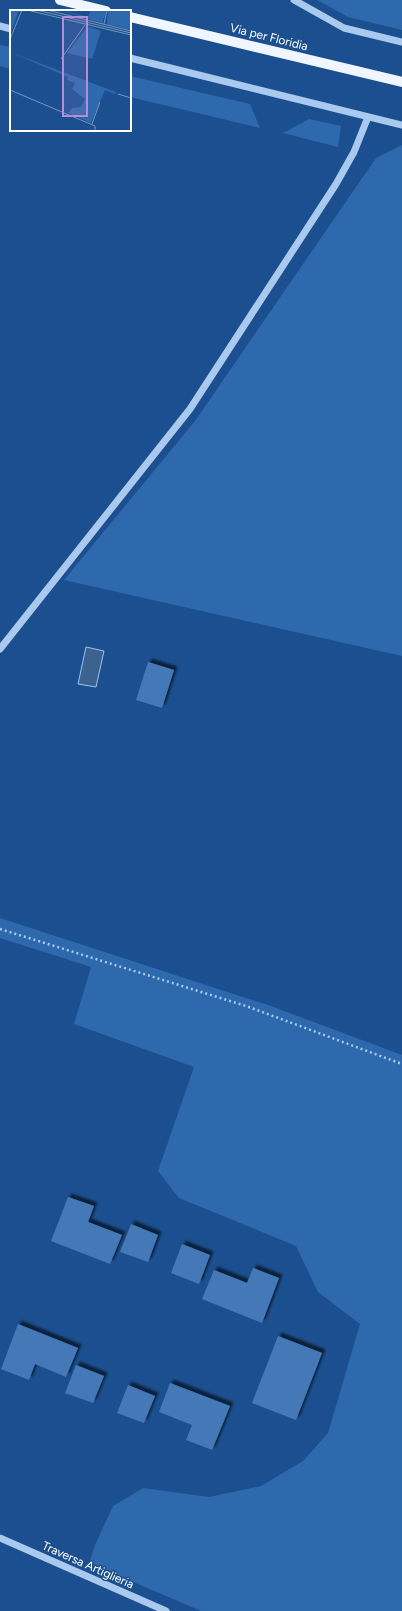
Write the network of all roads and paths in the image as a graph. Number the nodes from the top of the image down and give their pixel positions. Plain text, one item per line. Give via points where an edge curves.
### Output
1 (60, 0) edge
2 (294, 0) edge
3 (102, 10) edge
4 (131, 17) edge
5 (0, 26) edge
6 (10, 29) edge
7 (402, 42) edge
8 (131, 58) edge
9 (402, 82) edge
10 (368, 117) junction
11 (402, 125) edge
12 (0, 648) edge
13 (0, 929) edge
14 (402, 1064) edge
15 (0, 1538) edge
16 (166, 1611) edge

1 - 3 main road
2 - 7 street via 344,28
4 - 9 main road, Via per Floridia
5 - 6 street
8 - 10 street
10 - 11 street
10 - 12 street via 354,152 336,184 190,409
13 - 14 path via 246,1006
15 - 16 street, Traversa Artiglieria

